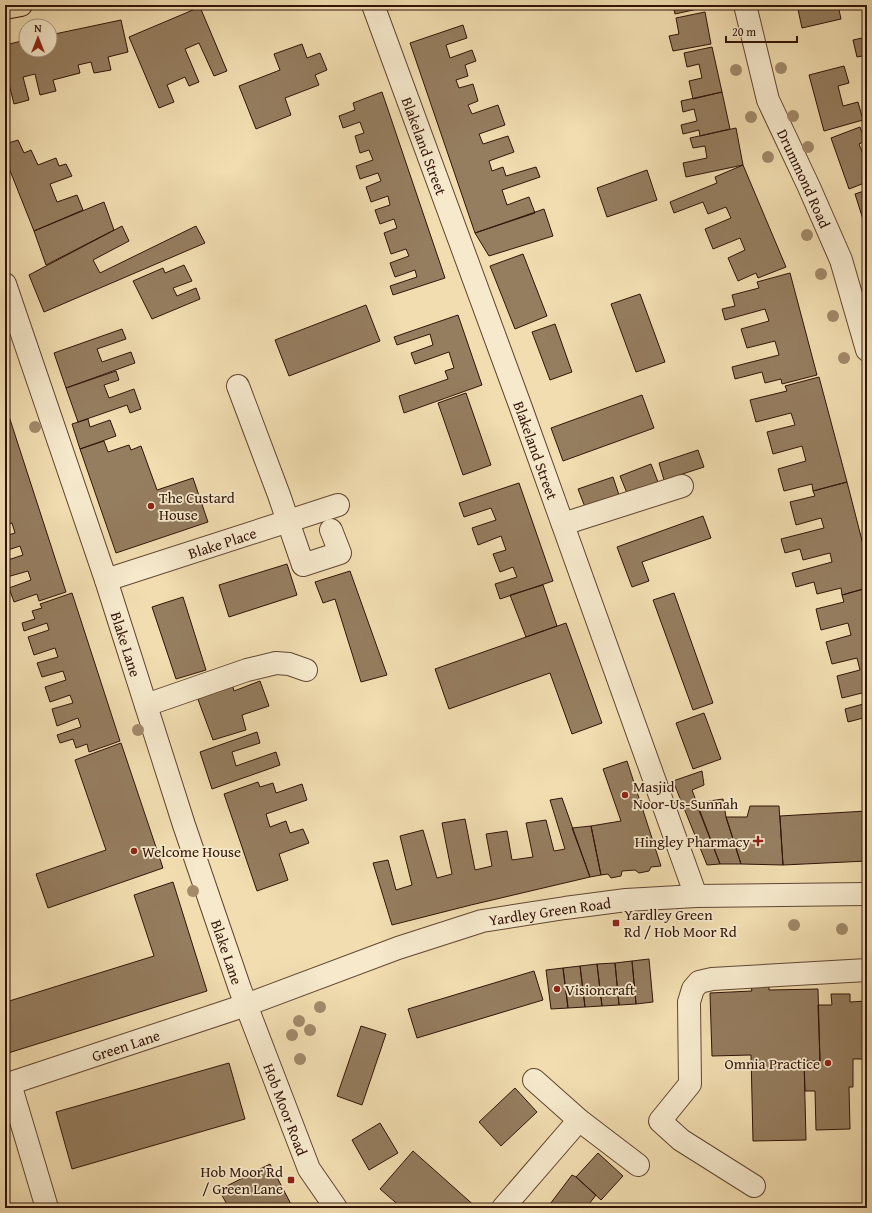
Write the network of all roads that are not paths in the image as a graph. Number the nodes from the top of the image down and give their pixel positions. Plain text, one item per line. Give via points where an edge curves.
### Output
1 (21, 5) edge
2 (373, 5) edge
3 (745, 5) edge
4 (5, 8) edge
5 (5, 284) edge
6 (867, 350) edge
7 (238, 386) dead end
8 (682, 486) dead end
9 (338, 505) dead end
10 (288, 521) junction
11 (562, 524) junction
12 (331, 530) dead end
13 (106, 580) junction
14 (306, 670) dead end
15 (146, 705) junction
16 (867, 894) edge
17 (696, 896) junction
18 (867, 970) edge
19 (246, 1005) junction
20 (534, 1080) dead end
21 (8, 1085) edge
22 (579, 1120) junction
23 (638, 1165) dead end
24 (754, 1186) dead end
25 (47, 1208) edge
26 (336, 1208) edge
27 (503, 1208) edge

1 - 4 main road
2 - 11 street, Blakeland Street
3 - 6 street, Drummond Road via 768,100 841,260
5 - 13 street, Blake Lane
7 - 10 street
8 - 11 street
9 - 10 street, Blake Place
10 - 12 street via 304,565 340,553
10 - 13 street, Blake Place
11 - 17 street, Blakeland Street
13 - 15 street, Blake Lane
14 - 15 street via 276,663 247,670
15 - 19 street, Blake Lane
16 - 17 street, Yardley Green Road
17 - 19 street, Yardley Green Road via 626,900 482,921 398,948
18 - 24 street via 712,979 700,982 693,989 689,1002 690,1084 660,1121 681,1140
19 - 21 street, Green Lane
19 - 26 street, Hob Moor Road via 308,1169
20 - 22 street
21 - 25 street
22 - 23 street
22 - 27 street

